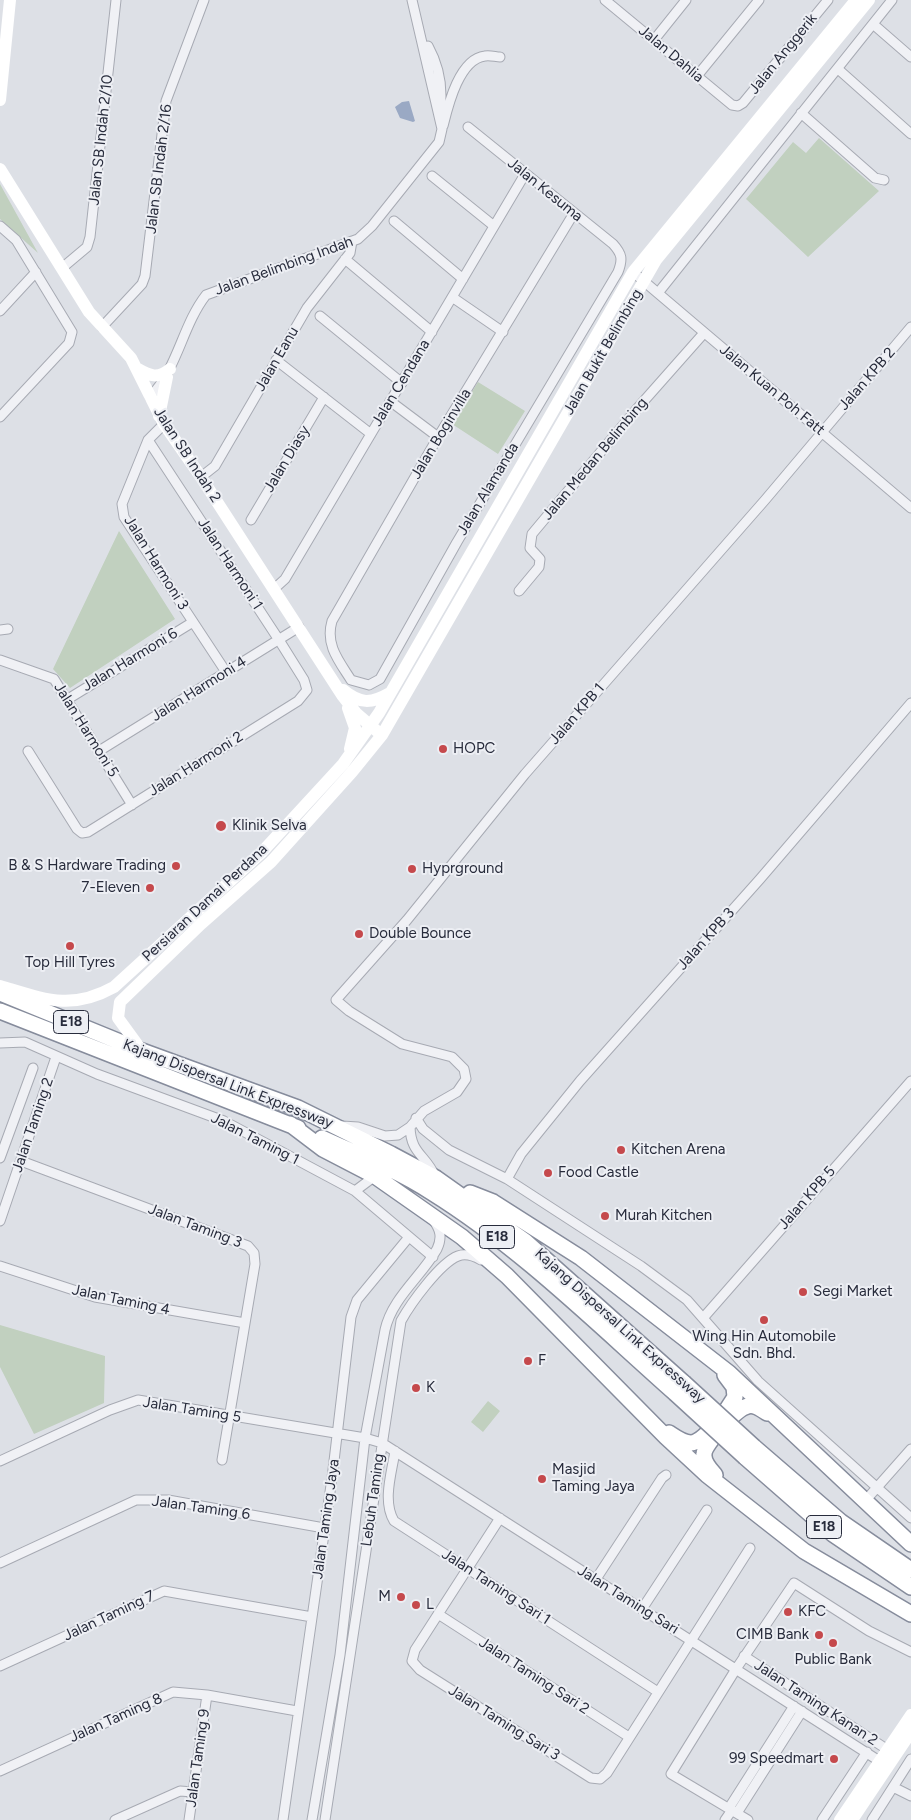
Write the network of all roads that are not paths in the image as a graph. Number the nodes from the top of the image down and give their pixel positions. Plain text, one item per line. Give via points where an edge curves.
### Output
1 (10, 0) edge
2 (116, 0) edge
3 (204, 0) edge
4 (412, 0) edge
5 (605, 0) edge
6 (686, 0) edge
7 (759, 0) edge
8 (828, 0) edge
9 (856, 0) edge
10 (869, 0) edge
11 (892, 0) edge
12 (873, 24) junction
13 (3, 32) edge
14 (654, 40) junction
15 (500, 57) dead end
16 (911, 57) edge
17 (838, 69) junction
18 (697, 76) junction
19 (0, 100) edge
20 (738, 106) joint
21 (801, 113) junction
22 (468, 127) dead end
23 (442, 129) junction
24 (911, 134) edge
25 (0, 170) edge
26 (525, 174) junction
27 (432, 176) dead end
28 (884, 180) dead end
29 (574, 213) junction
30 (394, 221) dead end
31 (0, 226) edge
32 (494, 226) junction
33 (352, 241) junction
34 (621, 253) joint
35 (345, 259) junction
36 (62, 268) junction
37 (36, 272) junction
38 (638, 276) junction
39 (463, 279) junction
40 (658, 293) junction
41 (452, 297) junction
42 (0, 311) edge
43 (320, 316) dead end
44 (911, 327) edge
45 (102, 328) junction
46 (432, 332) junction
47 (503, 332) junction
48 (704, 333) junction
49 (276, 360) junction
50 (138, 369) junction
51 (168, 373) junction
52 (402, 383) junction
53 (150, 397) junction
54 (324, 397) junction
55 (390, 401) junction
56 (0, 418) edge
57 (161, 420) junction
58 (822, 431) junction
59 (371, 434) junction
60 (438, 437) junction
61 (148, 440) junction
62 (201, 477) junction
63 (911, 508) edge
64 (251, 520) dead end
65 (274, 589) junction
66 (519, 592) dead end
67 (193, 622) junction
68 (299, 628) junction
69 (279, 640) junction
70 (0, 660) edge
71 (338, 660) junction
72 (325, 669) junction
73 (226, 672) junction
74 (333, 682) junction
75 (307, 690) joint
76 (390, 693) junction
77 (342, 695) junction
78 (68, 699) junction
79 (911, 703) edge
80 (371, 726) junction
81 (382, 734) junction
82 (28, 751) dead end
83 (99, 751) junction
84 (343, 764) junction
85 (132, 804) junction
86 (0, 986) edge
87 (0, 993) edge
88 (0, 1011) edge
89 (0, 1043) edge
90 (142, 1051) junction
91 (56, 1057) junction
92 (33, 1068) dead end
93 (911, 1081) edge
94 (416, 1118) junction
95 (290, 1124) junction
96 (337, 1126) junction
97 (410, 1127) junction
98 (0, 1155) edge
99 (21, 1161) junction
100 (375, 1176) junction
101 (436, 1178) junction
102 (508, 1179) junction
103 (453, 1189) junction
104 (355, 1191) junction
105 (2, 1208) edge
106 (427, 1211) junction
107 (0, 1221) edge
108 (409, 1237) junction
109 (433, 1257) junction
110 (0, 1266) edge
111 (506, 1276) junction
112 (704, 1317) junction
113 (245, 1323) junction
114 (710, 1359) junction
115 (679, 1388) junction
116 (229, 1416) junction
117 (651, 1421) junction
118 (783, 1426) junction
119 (337, 1434) junction
120 (365, 1438) junction
121 (382, 1443) junction
122 (911, 1449) edge
123 (395, 1451) junction
124 (749, 1452) junction
125 (222, 1460) dead end
126 (0, 1462) edge
127 (666, 1475) dead end
128 (878, 1488) junction
129 (865, 1501) junction
130 (740, 1502) junction
131 (707, 1510) dead end
132 (500, 1518) junction
133 (911, 1518) edge
134 (324, 1528) junction
135 (911, 1544) edge
136 (750, 1548) dead end
137 (0, 1563) edge
138 (467, 1569) junction
139 (911, 1570) edge
140 (596, 1580) junction
141 (911, 1587) edge
142 (642, 1609) junction
143 (438, 1614) junction
144 (911, 1614) edge
145 (312, 1617) junction
146 (691, 1640) junction
147 (911, 1652) edge
148 (744, 1656) junction
149 (0, 1666) edge
150 (736, 1669) junction
151 (658, 1692) junction
152 (207, 1695) junction
153 (798, 1709) junction
154 (297, 1711) junction
155 (910, 1718) edge
156 (911, 1732) edge
157 (629, 1737) junction
158 (888, 1750) junction
159 (867, 1752) junction
160 (911, 1759) edge
161 (885, 1764) junction
162 (0, 1771) edge
163 (893, 1787) junction
164 (192, 1792) junction
165 (911, 1796) edge
166 (733, 1811) junction
167 (115, 1820) edge
168 (188, 1820) edge
169 (283, 1820) edge
170 (312, 1820) edge
171 (325, 1820) edge
172 (725, 1820) edge
173 (748, 1820) edge
174 (822, 1820) edge
175 (840, 1820) edge
176 (852, 1820) edge
177 (872, 1820) edge

1 - 13 main road
2 - 36 street, Jalan SB Indah 2/10 via 90,237 87,247
3 - 45 street, Jalan SB Indah 2/16 via 166,102 145,276 142,284
4 - 23 street
5 - 14 street, Jalan Dahlia
6 - 14 street
7 - 18 street
8 - 20 street, Jalan Anggerik
9 - 38 main road, Jalan Bukit Belimbing
10 - 38 main road, Jalan Bukit Belimbing
11 - 12 street
12 - 16 street
12 - 17 street
13 - 19 main road
14 - 18 street, Jalan Dahlia
15 - 23 street, Jalan Belimbing Indah via 484,56 464,71 456,84
17 - 21 street
17 - 24 street
18 - 20 street, Jalan Dahlia via 732,105
21 - 28 street via 875,178
21 - 40 street
22 - 26 street, Jalan Kesuma
23 - 33 street, Jalan Belimbing Indah via 439,142 372,226
25 - 36 main road, Jalan SB Indah 2
26 - 29 street, Jalan Kesuma
26 - 32 street, Jalan Cendana
27 - 32 street
29 - 34 street, Jalan Kesuma
29 - 47 street, Jalan Boginvilla
30 - 39 street
31 - 37 street via 16,240
32 - 39 street, Jalan Cendana
33 - 35 street, Jalan Eanu
33 - 51 street, Jalan Belimbing Indah via 206,294 196,308
34 - 71 street, Jalan Alamanda via 618,272 457,542 380,679 369,685 351,680
35 - 46 street
35 - 49 street, Jalan Eanu via 307,308
36 - 45 main road, Jalan SB Indah 2
37 - 42 street
37 - 56 street via 72,332 69,343
38 - 40 street, Jalan Kuan Poh Fatt
38 - 76 main road, Jalan Bukit Belimbing
38 - 81 main road, Jalan Bukit Belimbing
39 - 41 street, Jalan Cendana
40 - 48 street, Jalan Kuan Poh Fatt
41 - 46 street, Jalan Cendana
41 - 47 street
43 - 52 street
44 - 58 street, Jalan KPB 2
45 - 50 main road, Jalan SB Indah 2 via 125,348
46 - 52 street, Jalan Cendana
47 - 60 street, Jalan Boginvilla
48 - 58 street, Jalan Kuan Poh Fatt
48 - 66 street, Jalan Medan Belimbing via 532,534 530,548 540,560 539,567
49 - 54 street
49 - 62 street, Jalan Eanu via 215,466
50 - 51 main road via 156,377
50 - 53 main road, Jalan SB Indah 2
51 - 53 street, Jalan Belimbing Indah
51 - 57 main road
52 - 55 street, Jalan Cendana
53 - 57 main road, Jalan SB Indah 2
54 - 59 street
54 - 64 street, Jalan Diasy
55 - 59 street, Jalan Cendana
55 - 60 street
57 - 61 street, Jalan Harmoni 3
57 - 62 main road, Jalan SB Indah 2
58 - 63 street, Jalan Kuan Poh Fatt
58 - 94 street, Jalan KPB 1 via 525,774 407,920 336,1000 402,1044 452,1058 464,1069 466,1078 457,1092
59 - 65 street, Jalan Cendana via 285,579
60 - 71 street, Jalan Boginvilla via 332,621 328,633
61 - 67 street, Jalan Harmoni 3 via 122,504 124,517
61 - 69 street, Jalan Harmoni 1
62 - 65 main road, Jalan SB Indah 2
65 - 68 main road, Jalan SB Indah 2
67 - 73 street, Jalan Harmoni 3
67 - 78 street, Jalan Harmoni 6
68 - 69 street, Jalan Harmoni 4
68 - 72 main road, Jalan SB Indah 2
69 - 73 street, Jalan Harmoni 4
69 - 75 street, Jalan Harmoni 1
70 - 78 street, Jalan Harmoni 5 via 54,678
71 - 72 street
72 - 74 main road, Jalan SB Indah 2
73 - 83 street, Jalan Harmoni 4
74 - 76 main road via 354,699 365,702 376,701
74 - 77 main road, Jalan SB Indah 2
75 - 85 street, Jalan Harmoni 2 via 298,701
76 - 80 main road, Jalan Bukit Belimbing
77 - 80 main road, Jalan SB Indah 2
77 - 84 main road via 355,728 354,740
78 - 83 street, Jalan Harmoni 5
79 - 102 street, Jalan KPB 3 via 584,1076 521,1154
80 - 81 main road, Jalan SB Indah 2
80 - 84 main road, Persiaran Damai Perdana
81 - 90 main road, Persiaran Damai Perdana via 271,862 124,996 118,1018
82 - 85 street, Jalan Harmoni 2 via 82,833
83 - 85 street, Jalan Harmoni 5
84 - 86 main road, Persiaran Damai Perdana via 262,852 114,987 99,996 68,1003 51,1002
87 - 90 highway, Kajang Dispersal Link Expressway / E18
88 - 95 highway, Kajang Dispersal Link Expressway / E18
89 - 91 street, Jalan Taming 1 via 25,1042
90 - 96 highway, Kajang Dispersal Link Expressway / E18 via 298,1108
91 - 99 street, Jalan Taming 2
91 - 104 street, Jalan Taming 1 via 224,1121
92 - 98 street
93 - 112 street, Jalan KPB 5
94 - 97 street
94 - 102 street via 423,1129 449,1150
95 - 100 highway via 323,1150
95 - 115 highway, Kajang Dispersal Link Expressway / E18 via 384,1166 430,1191 517,1252
96 - 97 street via 358,1127 392,1136
96 - 101 highway, Kajang Dispersal Link Expressway / E18
97 - 101 street via 413,1147
99 - 105 street, Jalan Taming 2
99 - 113 street, Jalan Taming 3 via 248,1246 254,1254 255,1264
100 - 104 street
100 - 106 highway
101 - 103 highway, Kajang Dispersal Link Expressway / E18
102 - 112 street via 648,1271
103 - 114 highway via 494,1202 581,1258
103 - 115 highway, Kajang Dispersal Link Expressway / E18 via 525,1241
104 - 108 street, Jalan Taming 1
105 - 107 street, Jalan Taming 2
106 - 109 street, Lebuh Taming via 439,1228 441,1239
106 - 111 highway
108 - 109 street, Jalan Taming 1
108 - 119 street, Jalan Taming Jaya via 357,1300 351,1317
109 - 120 street, Lebuh Taming via 388,1317
110 - 113 street, Jalan Taming 4 via 95,1297
111 - 117 highway
111 - 121 street, Lebuh Taming via 472,1255 460,1255 443,1267 406,1312 398,1332
112 - 128 street via 758,1381
113 - 116 street, Jalan Taming 3
114 - 117 highway via 727,1377 735,1397 702,1439 691,1443 681,1441
114 - 118 highway via 729,1373
115 - 124 highway, Kajang Dispersal Link Expressway / E18, bridge
116 - 119 street, Jalan Taming 5
116 - 125 street, Jalan Taming 3
116 - 126 street, Jalan Taming 5 via 138,1400
117 - 130 highway
118 - 129 highway
118 - 130 highway via 762,1409 745,1406 708,1444 704,1454 706,1464
119 - 120 street, Jalan Taming 5
119 - 134 street, Jalan Taming Jaya
120 - 121 street, Jalan Taming Sari
120 - 170 street, Lebuh Taming via 340,1654
121 - 123 street, Jalan Taming Sari
121 - 171 street, Lebuh Taming
122 - 128 street
123 - 132 street, Jalan Taming Sari
123 - 138 street, Jalan Taming Sari 1 via 388,1499 390,1515 394,1521
124 - 139 highway, Kajang Dispersal Link Expressway / E18
124 - 141 highway, Kajang Dispersal Link Expressway / E18 via 833,1534
127 - 140 street
128 - 129 street
128 - 133 street
129 - 135 highway
130 - 144 highway via 804,1552
131 - 142 street
132 - 138 street
132 - 140 street, Jalan Taming Sari
134 - 137 street, Jalan Taming 6 via 168,1500 136,1500
134 - 145 street, Jalan Taming Jaya
136 - 146 street
138 - 143 street
138 - 151 street, Jalan Taming Sari 1
140 - 142 street, Jalan Taming Sari
142 - 146 street, Jalan Taming Sari
143 - 157 street, Jalan Taming Sari 2
143 - 157 street, Jalan Taming Sari 3 via 414,1650 412,1661 420,1670 591,1778 600,1779 607,1773
145 - 149 street, Jalan Taming 7 via 164,1591
145 - 154 street, Jalan Taming Jaya
146 - 150 street, Jalan Taming Sari
146 - 151 street
147 - 148 street via 869,1631 794,1583
148 - 150 street
148 - 158 street, Jalan Taming Kanan 2
150 - 153 street, Jalan Taming Sari
150 - 166 street via 671,1774
151 - 157 street
152 - 154 street, Jalan Taming 8
152 - 162 street, Jalan Taming 8 via 173,1692
152 - 164 street, Jalan Taming 9
153 - 159 street, Jalan Taming Sari
153 - 166 street
154 - 169 street, Jalan Taming Jaya
155 - 158 main road
156 - 161 main road
158 - 161 main road
159 - 161 street, Jalan Taming Sari
159 - 174 street
160 - 163 street
161 - 175 main road
161 - 176 main road
163 - 165 street
163 - 177 street
164 - 167 street via 180,1791
164 - 168 street, Jalan Taming 9
166 - 172 street
166 - 173 street

